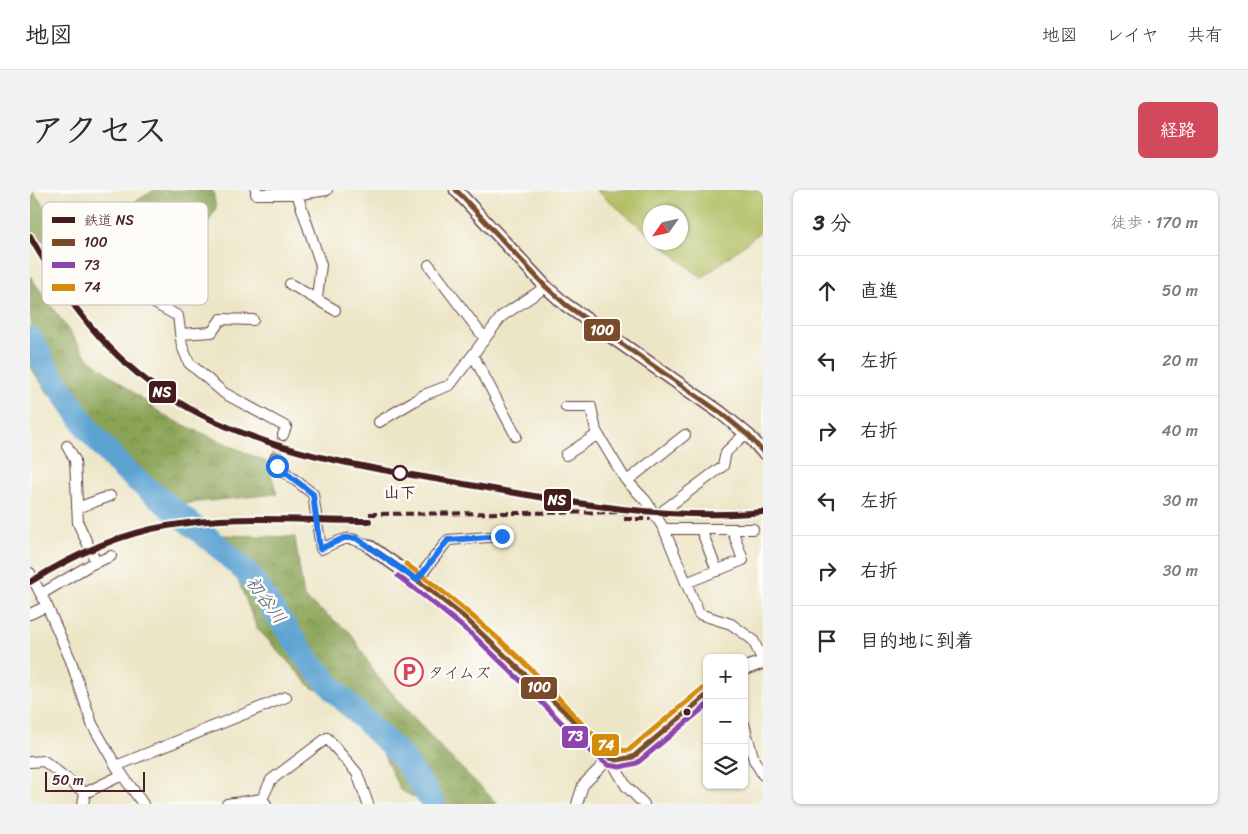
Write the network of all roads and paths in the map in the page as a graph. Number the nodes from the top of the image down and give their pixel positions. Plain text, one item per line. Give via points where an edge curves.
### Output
1 (256, 190) edge
2 (327, 190) edge
3 (456, 190) edge
4 (297, 194) junction
5 (429, 265) dead end
6 (290, 284) dead end
7 (546, 287) junction
8 (317, 298) junction
9 (158, 305) edge
10 (334, 310) dead end
11 (253, 320) dead end
12 (180, 334) junction
13 (485, 339) junction
14 (473, 355) junction
15 (566, 407) dead end
16 (379, 422) dead end
17 (746, 433) junction
18 (283, 434) dead end
19 (598, 434) junction
20 (685, 435) dead end
21 (516, 436) dead end
22 (67, 446) dead end
23 (763, 452) edge
24 (566, 454) dead end
25 (275, 458) dead end
26 (627, 481) junction
27 (110, 496) dead end
28 (77, 508) junction
29 (656, 516) junction
30 (664, 529) junction
31 (702, 529) junction
32 (732, 529) junction
33 (753, 529) dead end
34 (502, 536) dead end
35 (370, 547) joint
36 (111, 556) dead end
37 (96, 562) junction
38 (717, 571) junction
39 (30, 573) edge
40 (417, 580) junction
41 (686, 583) junction
42 (41, 594) junction
43 (47, 606) junction
44 (30, 614) edge
45 (763, 661) edge
46 (748, 668) edge
47 (286, 697) dead end
48 (703, 698) edge
49 (748, 738) edge
50 (610, 758) junction
51 (30, 762) edge
52 (119, 771) junction
53 (763, 775) edge
54 (84, 793) junction
55 (264, 802) edge
56 (83, 804) edge
57 (143, 804) edge
58 (227, 804) edge
59 (368, 804) edge
60 (576, 804) edge
61 (644, 804) edge

1 - 4 street via 256,194
2 - 4 street
3 - 7 street
4 - 8 street via 321,265
5 - 13 street
6 - 8 street
7 - 13 street via 502,316
7 - 17 street via 566,305
8 - 10 street
9 - 12 street via 178,316
11 - 12 street via 221,319 212,332
12 - 18 street via 189,363 224,393 286,427
13 - 14 street
14 - 16 street via 450,385 424,395
14 - 21 street
15 - 19 street via 591,407
17 - 23 street
17 - 29 street via 726,452 723,466
19 - 24 street
19 - 26 street
20 - 26 street
22 - 28 street via 75,460
25 - 35 street via 277,466 313,494 320,549 344,538 356,538
26 - 29 street
27 - 28 street
28 - 37 street via 78,523
29 - 30 street
30 - 31 street
30 - 41 street
31 - 32 street
31 - 38 street
32 - 33 street
32 - 38 street via 744,560
34 - 40 street via 448,540
35 - 40 street
36 - 37 street
37 - 42 street
38 - 41 street
39 - 42 street
40 - 50 street via 498,647
41 - 45 street via 699,614 731,624 753,640
42 - 43 street
43 - 44 street
43 - 52 street via 71,661 92,724
45 - 46 street
47 - 52 street
48 - 50 street via 633,757 625,760
49 - 53 street via 754,760
50 - 60 street via 584,785
50 - 61 street via 626,786
51 - 54 street via 44,761
52 - 54 street
52 - 57 street
54 - 56 street
55 - 58 street
55 - 59 street via 271,780 327,738 357,773

